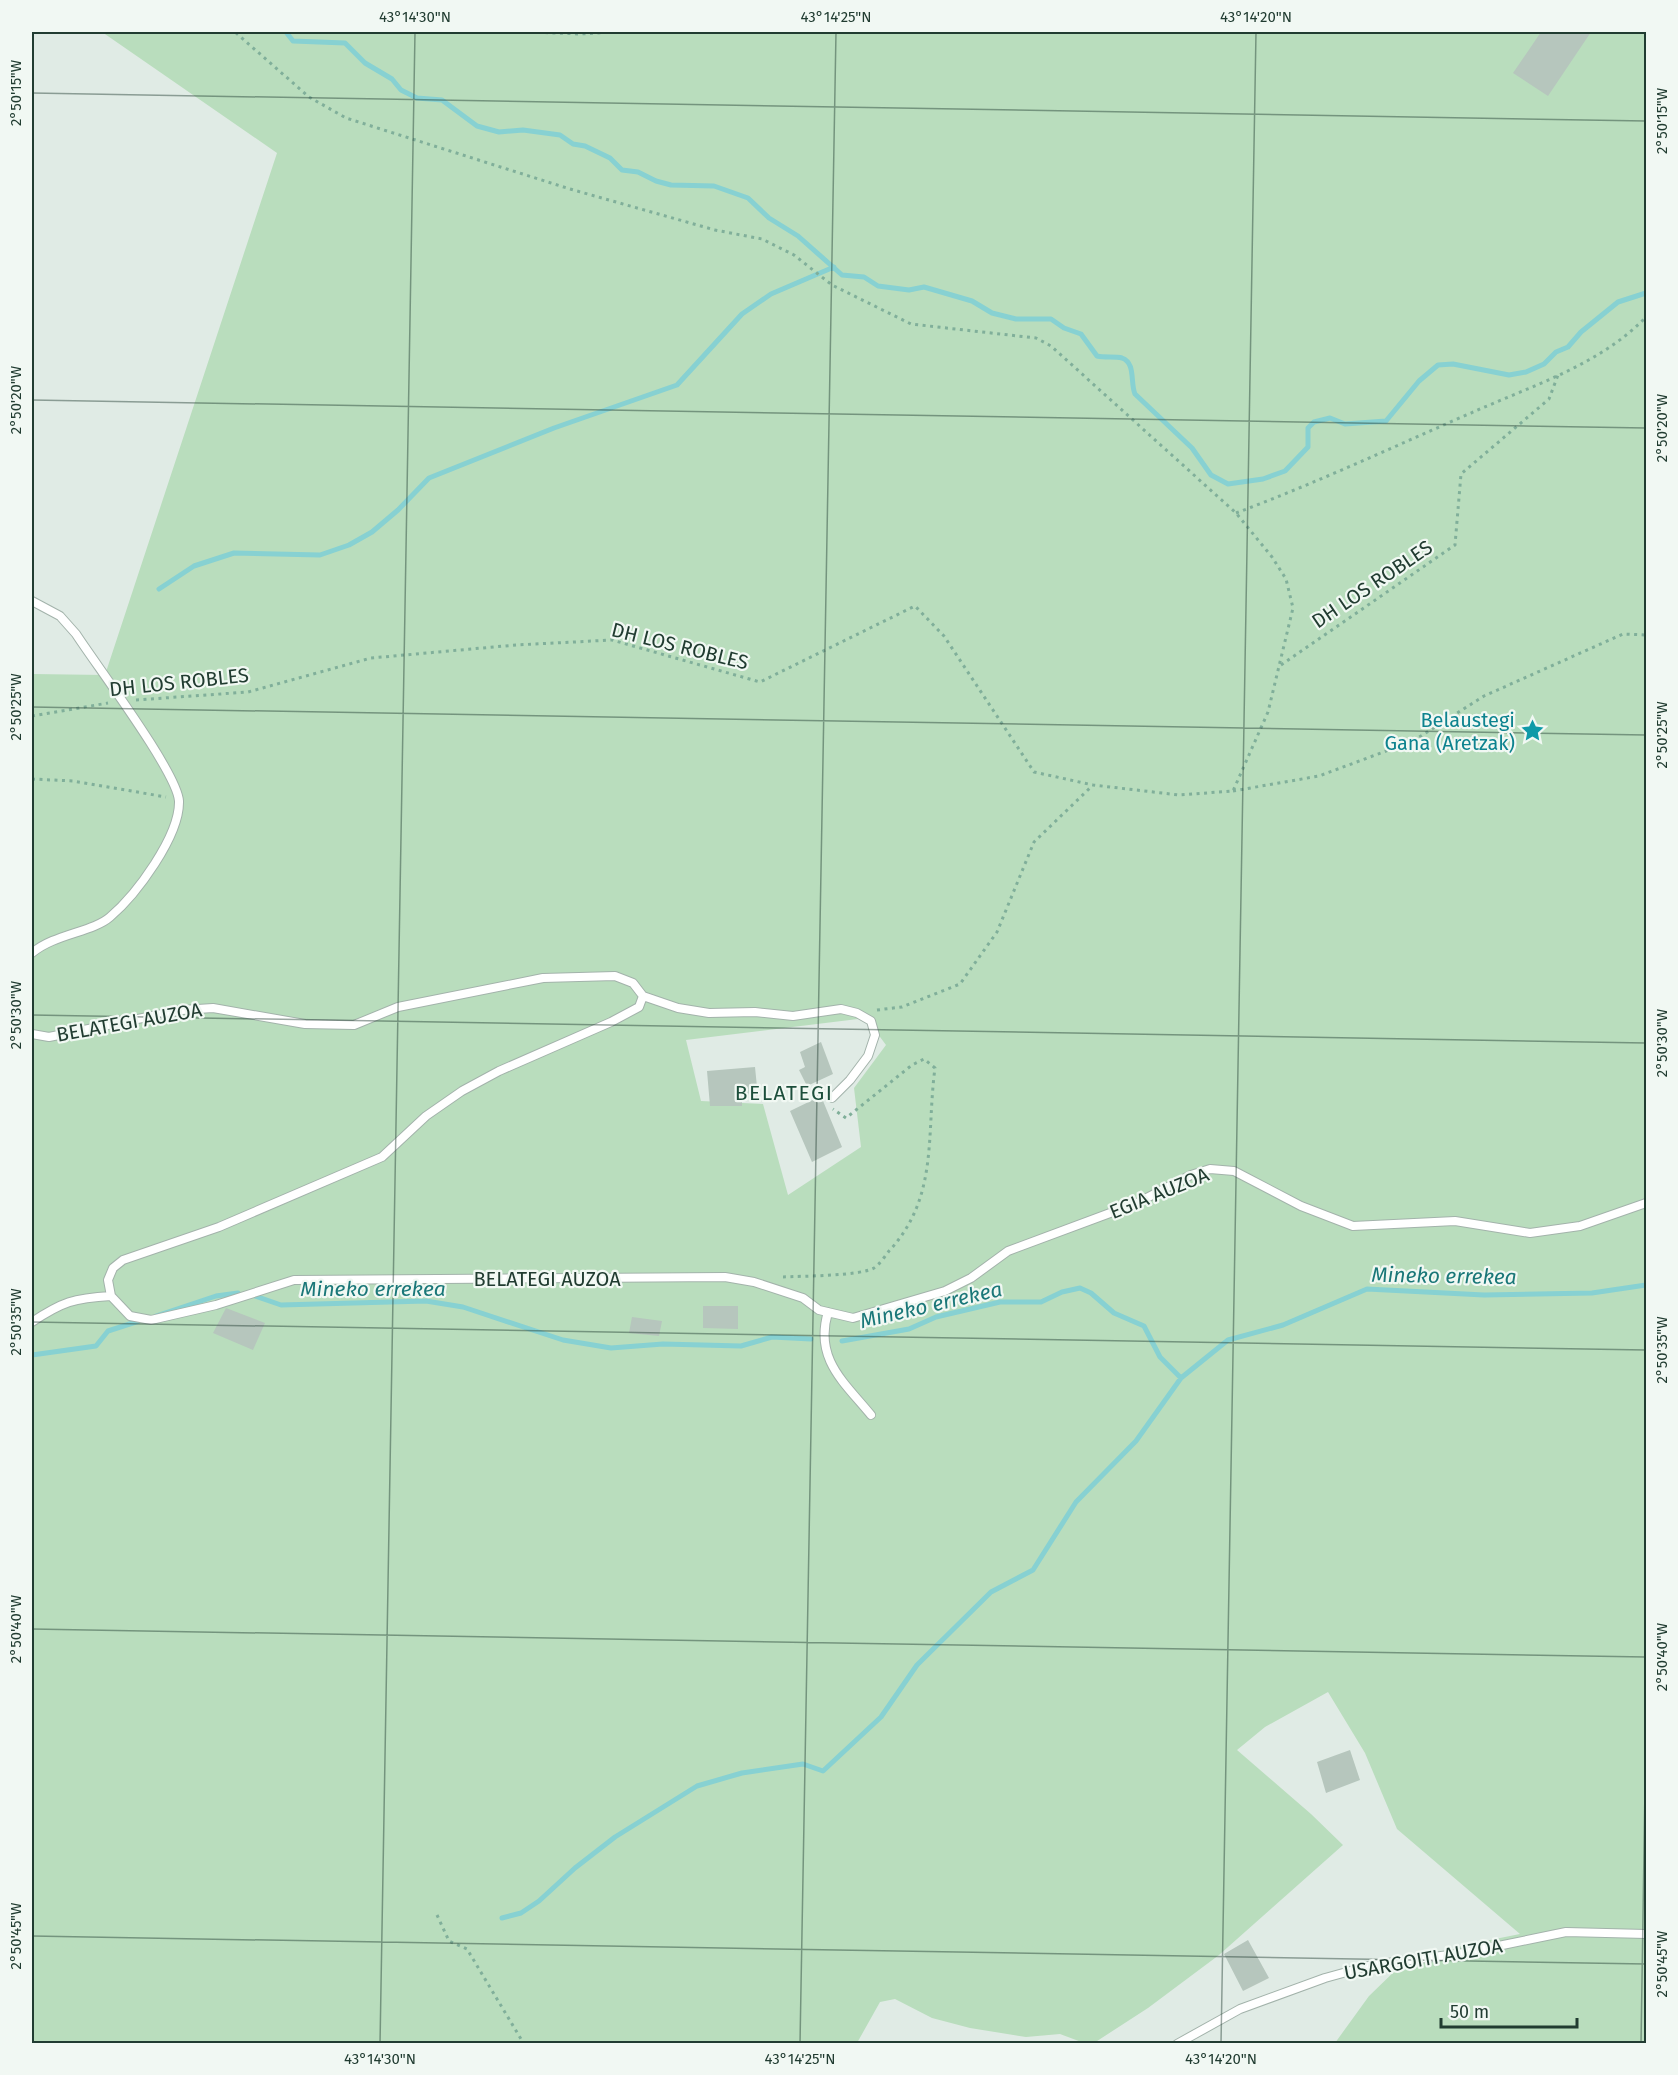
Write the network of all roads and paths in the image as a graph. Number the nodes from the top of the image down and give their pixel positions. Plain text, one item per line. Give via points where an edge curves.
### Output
1 (235, 32) edge
2 (530, 32) edge
3 (612, 32) edge
4 (1647, 317) edge
5 (1558, 375) junction
6 (1236, 513) junction
7 (32, 601) edge
8 (1647, 635) edge
9 (1279, 666) junction
10 (121, 701) junction
11 (32, 716) edge
12 (32, 779) edge
13 (1093, 785) junction
14 (1233, 791) junction
15 (179, 800) junction
16 (32, 953) edge
17 (643, 996) junction
18 (857, 1013) junction
19 (32, 1034) edge
20 (832, 1098) joint
21 (1647, 1168) edge
22 (1646, 1203) edge
23 (754, 1282) junction
24 (111, 1296) junction
25 (828, 1312) junction
26 (32, 1322) edge
27 (871, 1416) dead end
28 (437, 1915) dead end
29 (1647, 1934) edge
30 (524, 2043) edge
31 (1177, 2043) edge

1 - 6 path via 309,97 346,118 570,189 715,230 762,239 794,255 832,285 911,324 1036,338 1051,346
2 - 3 path
4 - 5 path via 1601,352
5 - 6 path
5 - 9 path, DH LOS ROBLES via 1549,399 1461,474 1455,545
6 - 9 path, DH LOS ROBLES via 1286,579 1293,608
7 - 10 lane via 60,616
8 - 14 path via 1623,634 1484,696 1402,745 1319,776
9 - 14 path, DH LOS ROBLES via 1268,712
10 - 11 path, DH LOS ROBLES
10 - 13 path, DH LOS ROBLES via 249,692 371,658 612,640 760,682 915,606 944,636 1034,772
10 - 15 lane via 167,769
12 - 15 path via 73,781
13 - 14 path, DH LOS ROBLES via 1179,795
13 - 18 path via 1034,842 997,932 960,984 902,1007
15 - 16 lane via 176,823 158,857 137,888 108,919 42,944
17 - 18 lane, BELATEGI AUZOA via 709,1013 793,1016 841,1009
17 - 19 lane, BELATEGI AUZOA via 633,983 615,976 543,978 398,1007 354,1025 305,1024 213,1008 182,1010 50,1037
17 - 24 lane via 639,1007 611,1023 462,1091 426,1116 382,1157 219,1227 123,1260 113,1268 108,1280
18 - 20 lane via 871,1021 875,1035 868,1056
20 - 23 path via 834,1112 846,1118 912,1065 924,1059 934,1068 929,1111 930,1155 917,1212 903,1235 873,1268
21 - 22 path
22 - 25 lane, EGIA AUZOA via 1580,1226 1530,1233 1455,1221 1353,1226 1301,1206 1234,1170 1210,1169 1137,1203 1008,1251 945,1291 853,1318
23 - 24 lane, BELATEGI AUZOA via 725,1277 294,1280 216,1305 151,1320 130,1316
23 - 25 lane, EGIA AUZOA via 802,1298
24 - 26 lane via 62,1303
25 - 27 lane via 825,1348 832,1368
28 - 30 path via 449,1941 467,1949
29 - 31 lane, USARGOITI AUZOA via 1566,1932 1464,1953 1372,1965 1240,2009

